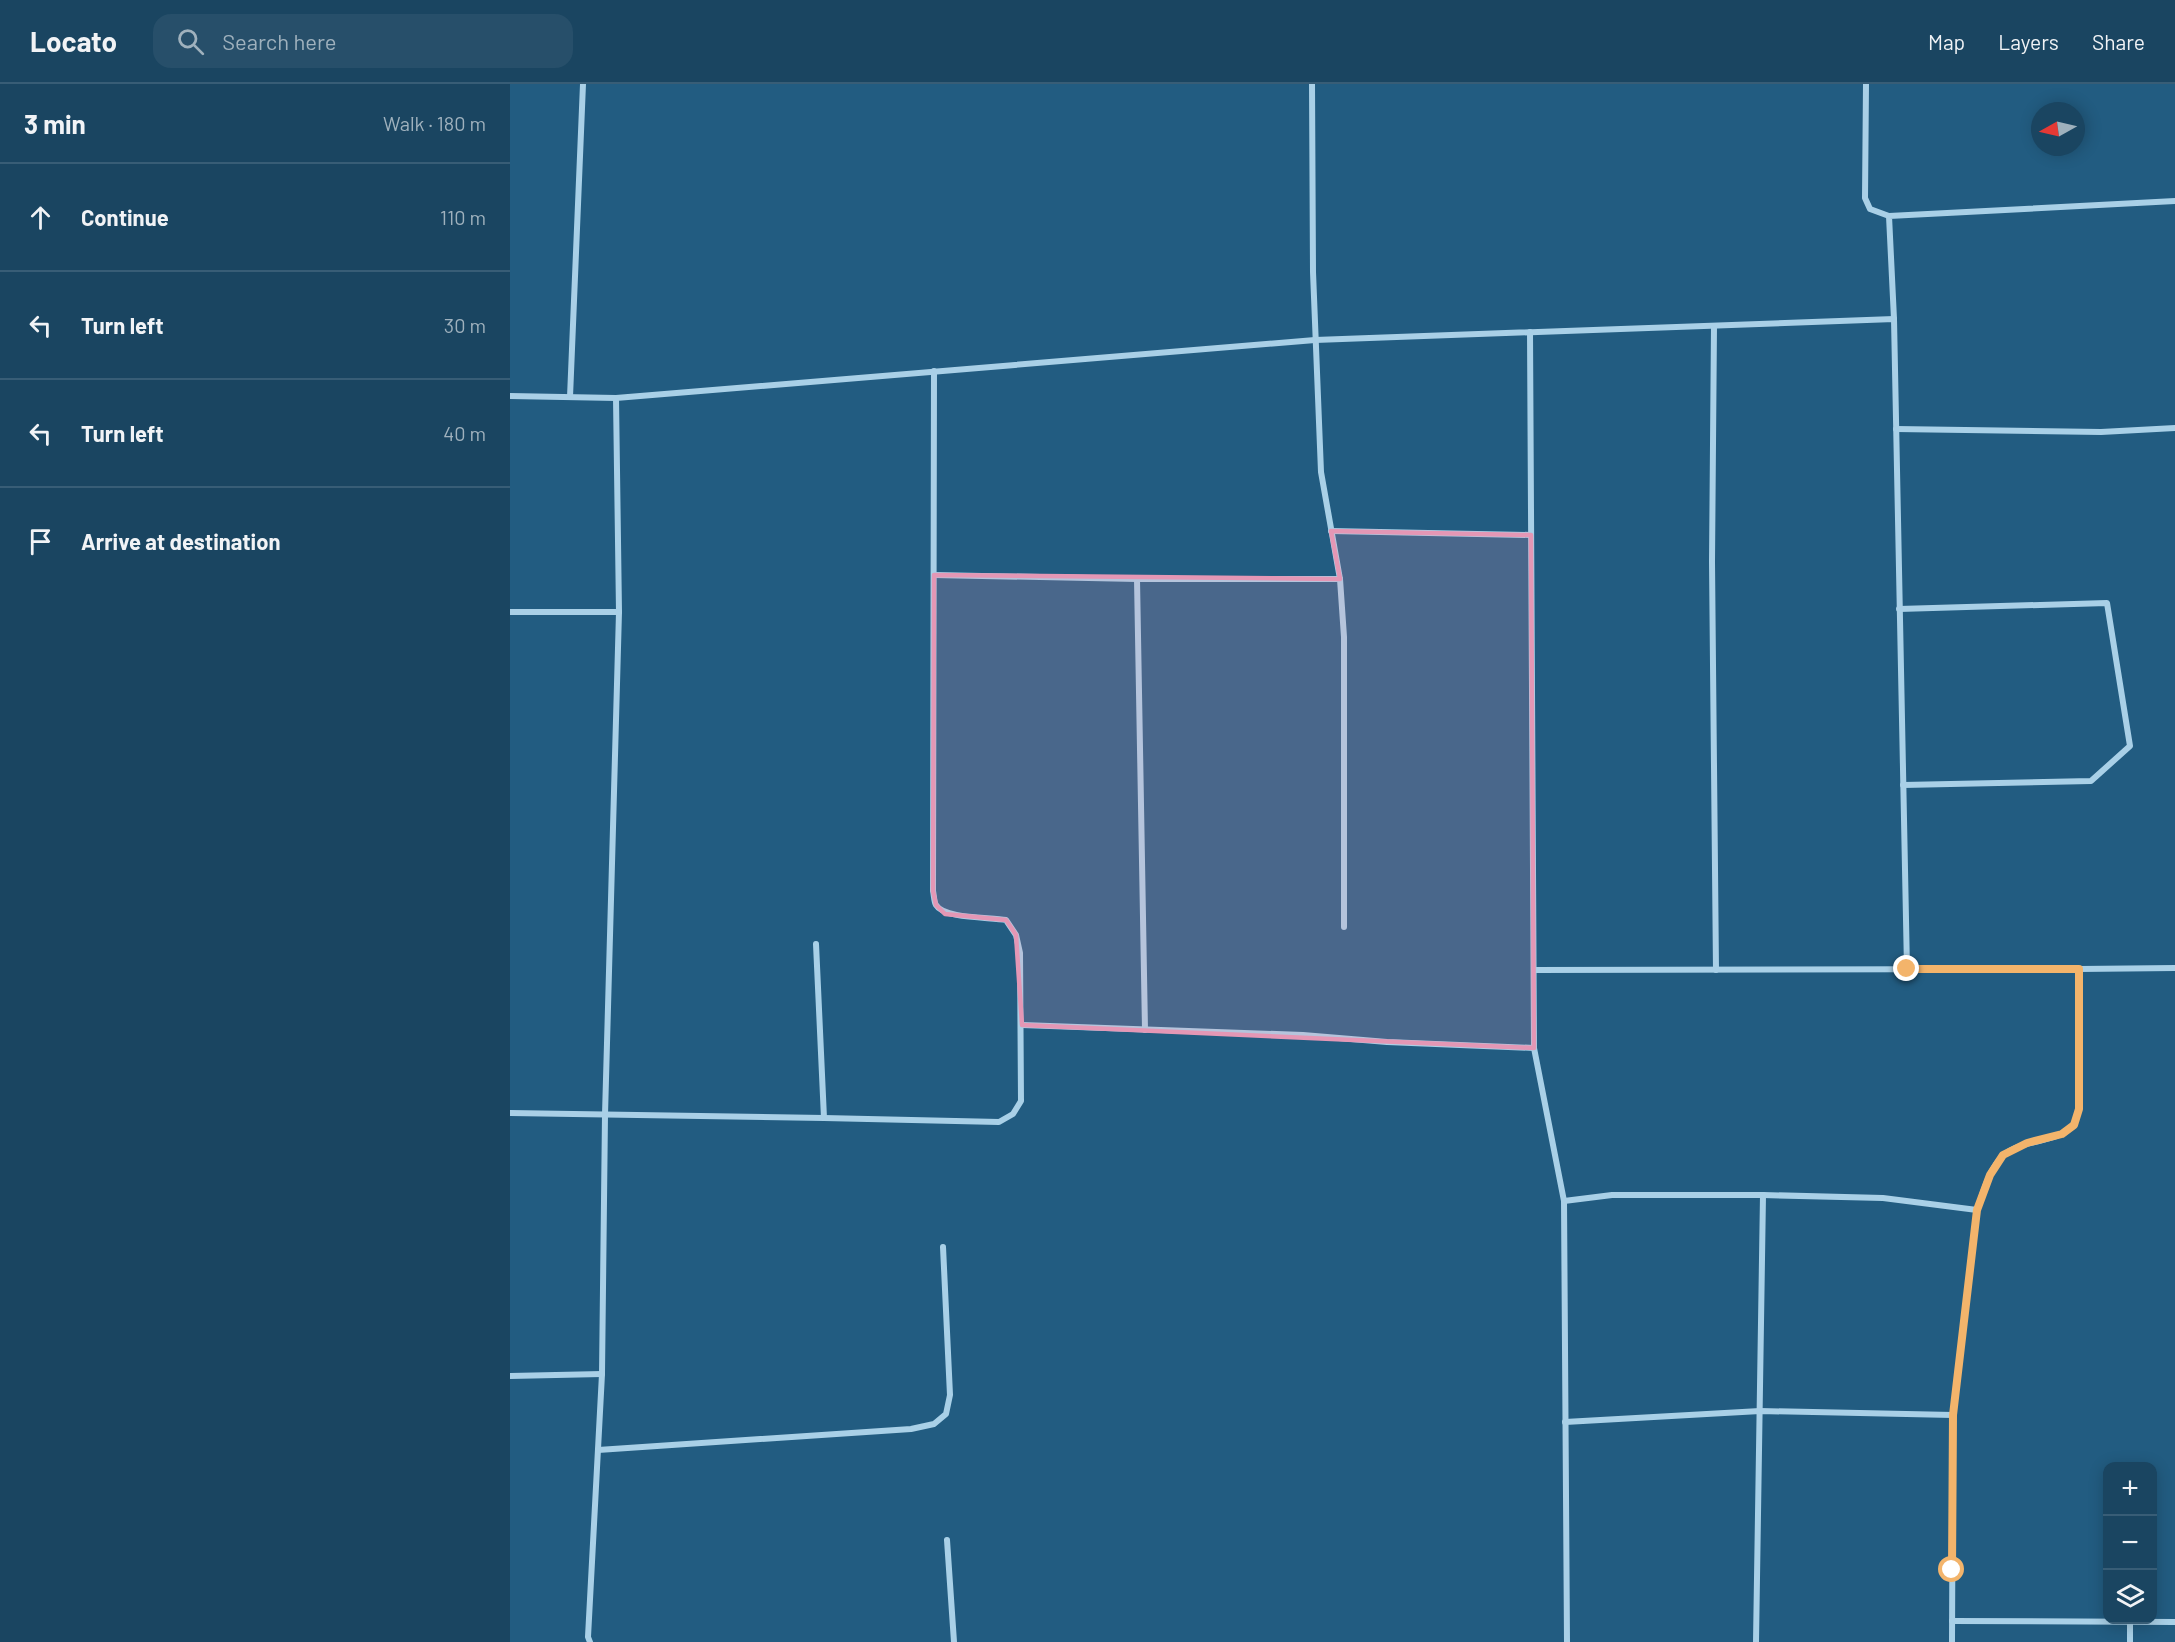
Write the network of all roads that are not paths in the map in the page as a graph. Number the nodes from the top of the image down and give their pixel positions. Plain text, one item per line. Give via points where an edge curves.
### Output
1 (583, 84) edge
2 (1311, 84) edge
3 (1866, 84) edge
4 (2175, 201) edge
5 (1889, 216) junction
6 (1894, 319) junction
7 (1714, 326) junction
8 (1530, 332) junction
9 (1315, 340) junction
10 (934, 371) junction
11 (510, 396) edge
12 (570, 397) junction
13 (616, 398) junction
14 (2175, 428) edge
15 (1896, 429) junction
16 (1332, 531) junction
17 (1531, 535) junction
18 (934, 575) junction
19 (1137, 579) junction
20 (1340, 579) junction
21 (1899, 609) junction
22 (510, 612) edge
23 (619, 612) junction
24 (1903, 785) junction
25 (1344, 927) dead end
26 (816, 944) dead end
27 (2175, 968) edge
28 (1907, 969) junction
29 (2079, 969) junction
30 (1534, 970) junction
31 (1716, 970) junction
32 (1022, 1025) junction
33 (1145, 1030) junction
34 (1534, 1048) junction
35 (510, 1113) edge
36 (605, 1115) junction
37 (824, 1118) junction
38 (1763, 1195) junction
39 (1563, 1201) junction
40 (1977, 1210) junction
41 (943, 1247) dead end
42 (602, 1374) junction
43 (510, 1376) edge
44 (1760, 1410) junction
45 (1953, 1415) junction
46 (1565, 1422) junction
47 (598, 1450) junction
48 (947, 1540) dead end
49 (1952, 1621) junction
50 (2103, 1621) edge
51 (2157, 1622) edge
52 (2175, 1622) edge
53 (2130, 1624) edge
54 (590, 1642) edge
55 (954, 1642) edge
56 (1567, 1642) edge
57 (1756, 1642) edge
58 (1952, 1642) edge
59 (2130, 1642) edge

1 - 12 street
2 - 9 street
3 - 5 street via 1865,198 1870,209
4 - 5 street
5 - 6 street
6 - 7 street
6 - 15 street
7 - 8 street
7 - 31 street
8 - 9 street
8 - 17 street
9 - 10 street
9 - 16 street via 1321,472
10 - 13 street
10 - 18 street
11 - 12 street
12 - 13 street
13 - 23 street
14 - 15 street via 2101,432
15 - 21 street
16 - 17 street
16 - 20 street
17 - 30 street
18 - 19 street
18 - 32 street via 933,891 936,905 945,914 1006,920 1016,935
19 - 20 street
19 - 33 street
20 - 25 street via 1344,637
21 - 24 street
21 - 24 street via 2107,603 2130,746 2091,781
22 - 23 street
23 - 36 street
24 - 28 street
26 - 37 street
27 - 29 street
28 - 29 street
28 - 31 street
29 - 40 street via 2079,1109 2074,1125 2062,1134 2027,1143 2003,1155 1990,1175
30 - 31 street
30 - 34 street
32 - 33 street
32 - 37 street via 1021,1101 1013,1114 999,1122
33 - 34 street
34 - 39 street
35 - 36 street
36 - 37 street
36 - 42 street
38 - 39 street via 1612,1195
38 - 40 street via 1883,1198
38 - 44 street
39 - 46 street
40 - 45 street
41 - 47 street via 950,1395 946,1414 934,1424 911,1429
42 - 43 street
42 - 47 street
44 - 45 street
44 - 46 street
44 - 57 street
45 - 49 street
46 - 56 street
47 - 54 street
48 - 55 street
49 - 50 street
49 - 58 street
51 - 52 street
53 - 59 street

